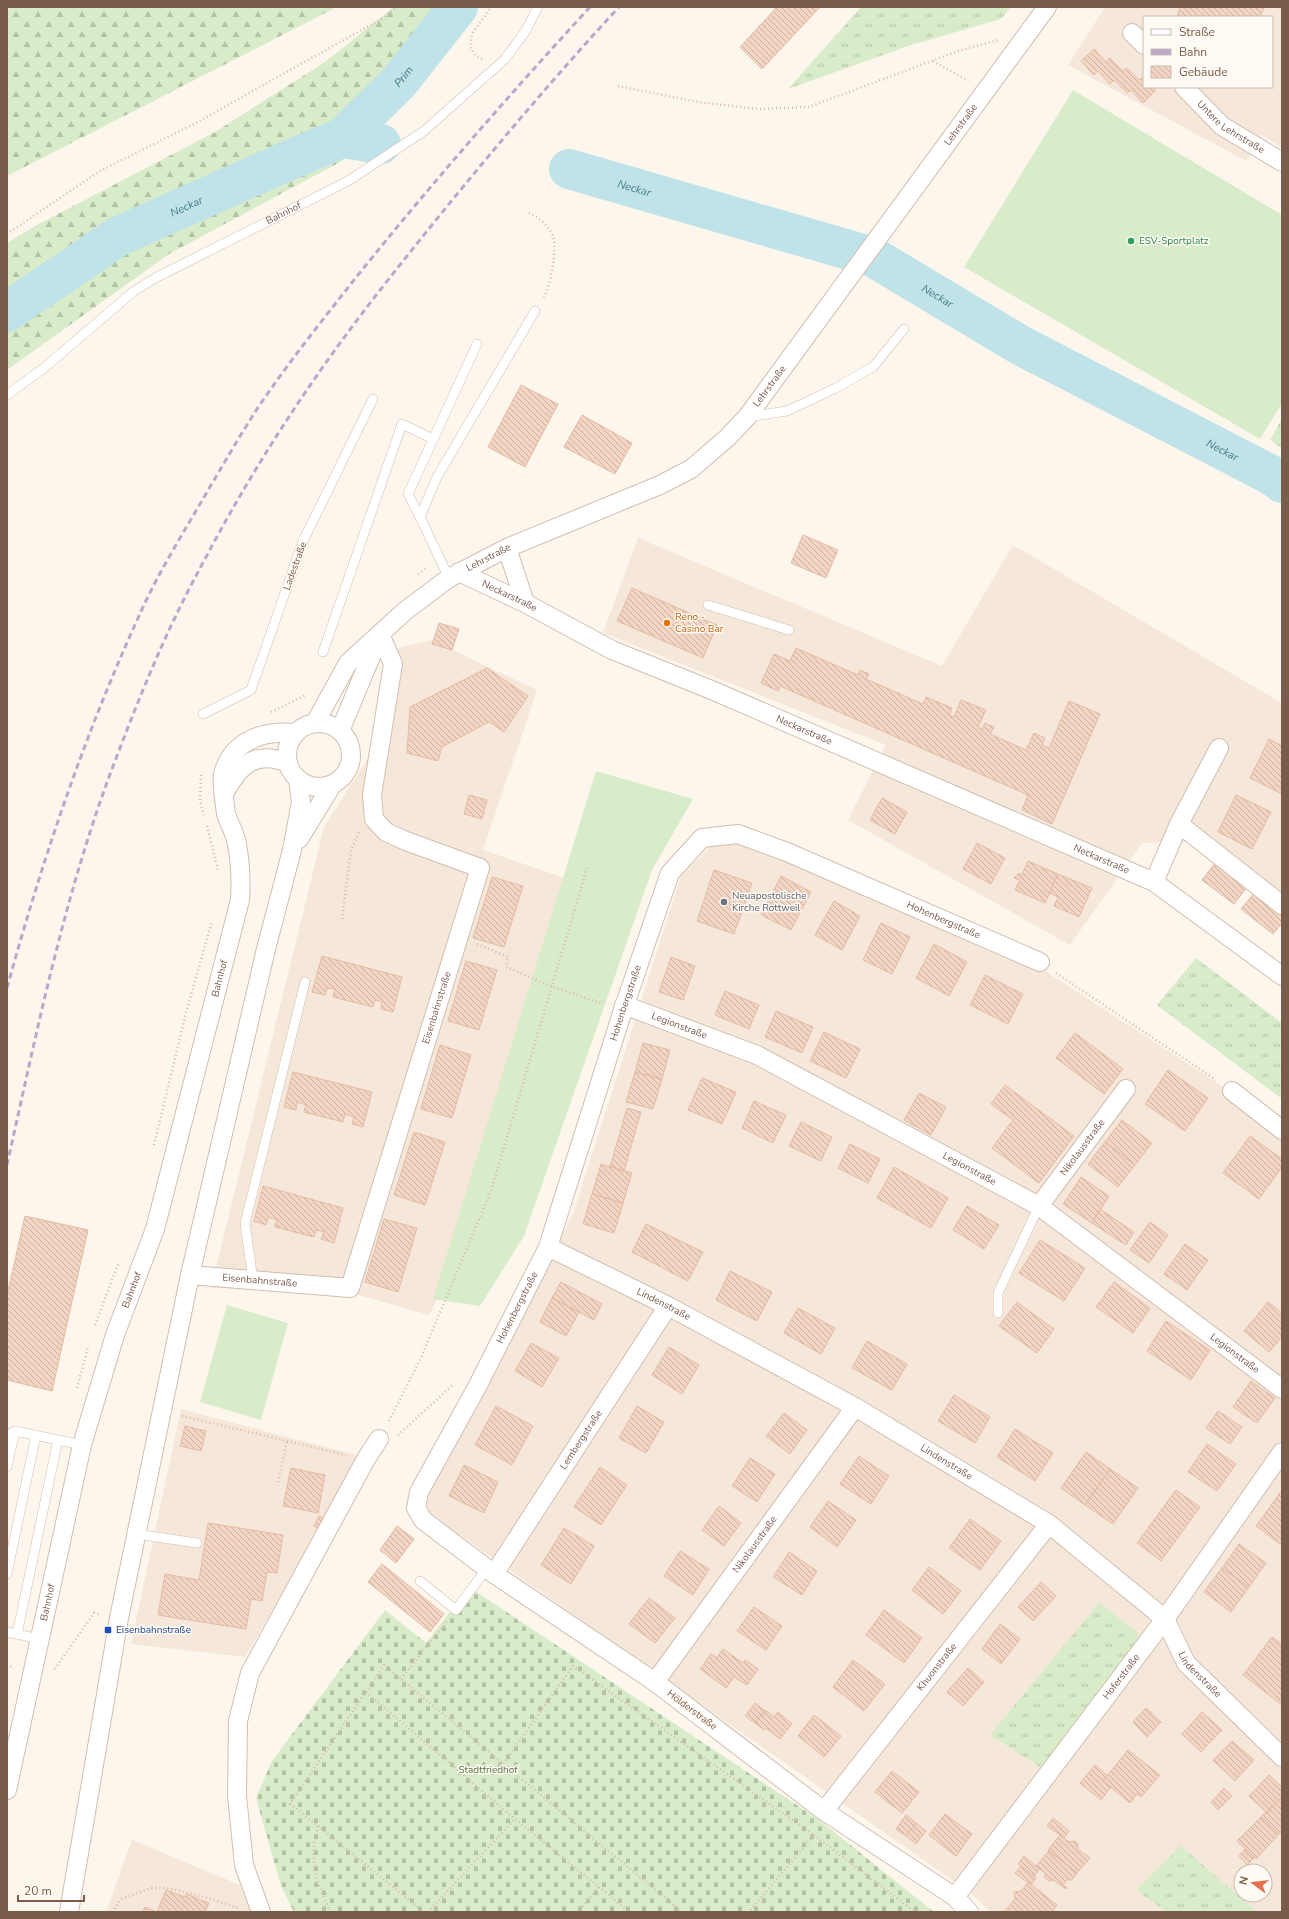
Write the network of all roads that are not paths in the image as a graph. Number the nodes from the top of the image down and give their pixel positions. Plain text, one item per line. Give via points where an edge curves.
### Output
1 (538, 7) edge
2 (1047, 7) edge
3 (1185, 88) edge
4 (1282, 162) edge
5 (535, 311) road end
6 (904, 328) dead end
7 (477, 344) dead end
8 (7, 394) edge
9 (373, 399) dead end
10 (747, 417) junction
11 (434, 440) junction
12 (420, 517) junction
13 (507, 548) junction
14 (454, 575) junction
15 (525, 603) junction
16 (708, 605) dead end
17 (789, 630) dead end
18 (380, 634) junction
19 (323, 652) dead end
20 (203, 714) dead end
21 (315, 723) junction
22 (340, 731) junction
23 (296, 733) junction
24 (1218, 748) dead end
25 (288, 763) junction
26 (298, 779) junction
27 (332, 786) junction
28 (224, 792) junction
29 (1179, 824) junction
30 (292, 850) junction
31 (1154, 882) junction
32 (1282, 905) edge
33 (1040, 962) road end
34 (1282, 976) edge
35 (305, 982) dead end
36 (624, 1006) junction
37 (1126, 1089) dead end
38 (1232, 1091) road end
39 (1282, 1130) edge
40 (1039, 1206) junction
41 (548, 1247) junction
42 (190, 1275) junction
43 (252, 1280) junction
44 (668, 1306) junction
45 (998, 1313) dead end
46 (1282, 1389) edge
47 (855, 1408) junction
48 (11, 1433) edge
49 (36, 1435) junction
50 (387, 1439) road end
51 (58, 1440) junction
52 (82, 1445) junction
53 (1282, 1452) edge
54 (7, 1467) edge
55 (416, 1508) joint
56 (1049, 1524) junction
57 (136, 1534) junction
58 (197, 1543) dead end
59 (490, 1571) junction
60 (7, 1574) edge
61 (420, 1581) dead end
62 (1165, 1619) junction
63 (7, 1632) edge
64 (17, 1634) junction
65 (40, 1638) junction
66 (655, 1682) junction
67 (1282, 1757) edge
68 (7, 1790) edge
69 (824, 1811) junction
70 (955, 1896) junction
71 (69, 1912) edge
72 (261, 1912) edge
73 (969, 1912) edge

1 - 8 lane, Bahnhof via 525,32 504,60 424,131 348,181 134,291 44,368
2 - 10 street, Lehrstraße
3 - 4 street, Untere Lehrstraße via 1222,126
5 - 12 lane via 437,477
6 - 10 lane via 874,366 836,388 787,411
7 - 11 lane
9 - 20 lane, Ladestraße via 303,541 251,690
10 - 13 street, Lehrstraße via 727,438 690,469 660,485
11 - 12 lane via 408,494
11 - 19 lane via 402,424
12 - 14 lane
13 - 14 street, Lehrstraße
13 - 15 street
14 - 15 street, Neckarstraße
14 - 18 street, Lehrstraße via 405,611
15 - 31 street, Neckarstraße via 612,650 714,691
16 - 17 lane
18 - 21 street, Lehrstraße via 348,663
18 - 22 street, Lehrstraße
18 - 43 street, Eisenbahnstraße via 393,664 372,795 374,820 386,832 480,868 350,1288
21 - 22 street via 327,724
21 - 23 street
22 - 27 street via 350,745 351,760 343,778
23 - 25 street via 289,746
23 - 28 street, Bahnhof via 266,734 243,743 228,760 223,776
24 - 29 street
25 - 26 street
25 - 28 street via 278,759 253,760 235,774
26 - 27 street via 315,787
26 - 30 street via 301,802
27 - 30 street
28 - 52 street, Bahnhof via 226,814 237,844 241,870 240,900 155,1229 116,1335
29 - 31 street
29 - 32 street
30 - 42 street via 266,949
31 - 34 street, Neckarstraße
33 - 36 street, Hohenbergstraße via 787,852 738,834 702,838 670,872
35 - 43 lane via 245,1223
36 - 40 street, Legionstraße via 756,1055
36 - 41 street, Hohenbergstraße
37 - 40 street, Nikolausstraße
38 - 39 street
40 - 45 lane via 998,1293
40 - 46 street, Legionstraße
41 - 44 street, Lindenstraße
41 - 55 street, Hohenbergstraße via 477,1387 419,1492
42 - 43 street, Eisenbahnstraße
42 - 57 street
44 - 47 street, Lindenstraße
44 - 59 street, Lembergstraße
47 - 56 street, Lindenstraße
47 - 66 street, Nikolausstraße
48 - 49 lane
48 - 54 lane
49 - 51 lane
49 - 60 lane
50 - 72 street via 366,1459 250,1673 238,1721 237,1796 244,1865
51 - 52 lane
51 - 64 lane
52 - 65 street, Bahnhof
53 - 62 street, Hoferstraße
55 - 59 street, Hölderstraße via 423,1520
56 - 62 street, Lindenstraße
56 - 69 street, Khuonstraße
57 - 58 lane
57 - 71 street via 119,1618
59 - 61 lane via 456,1610
59 - 66 street, Hölderstraße
62 - 67 street, Lindenstraße via 1186,1663
62 - 70 street, Hoferstraße
63 - 64 lane
64 - 65 lane
65 - 68 street, Bahnhof
66 - 69 street, Hölderstraße
69 - 70 street, Hölderstraße
70 - 73 street, Hölderstraße

